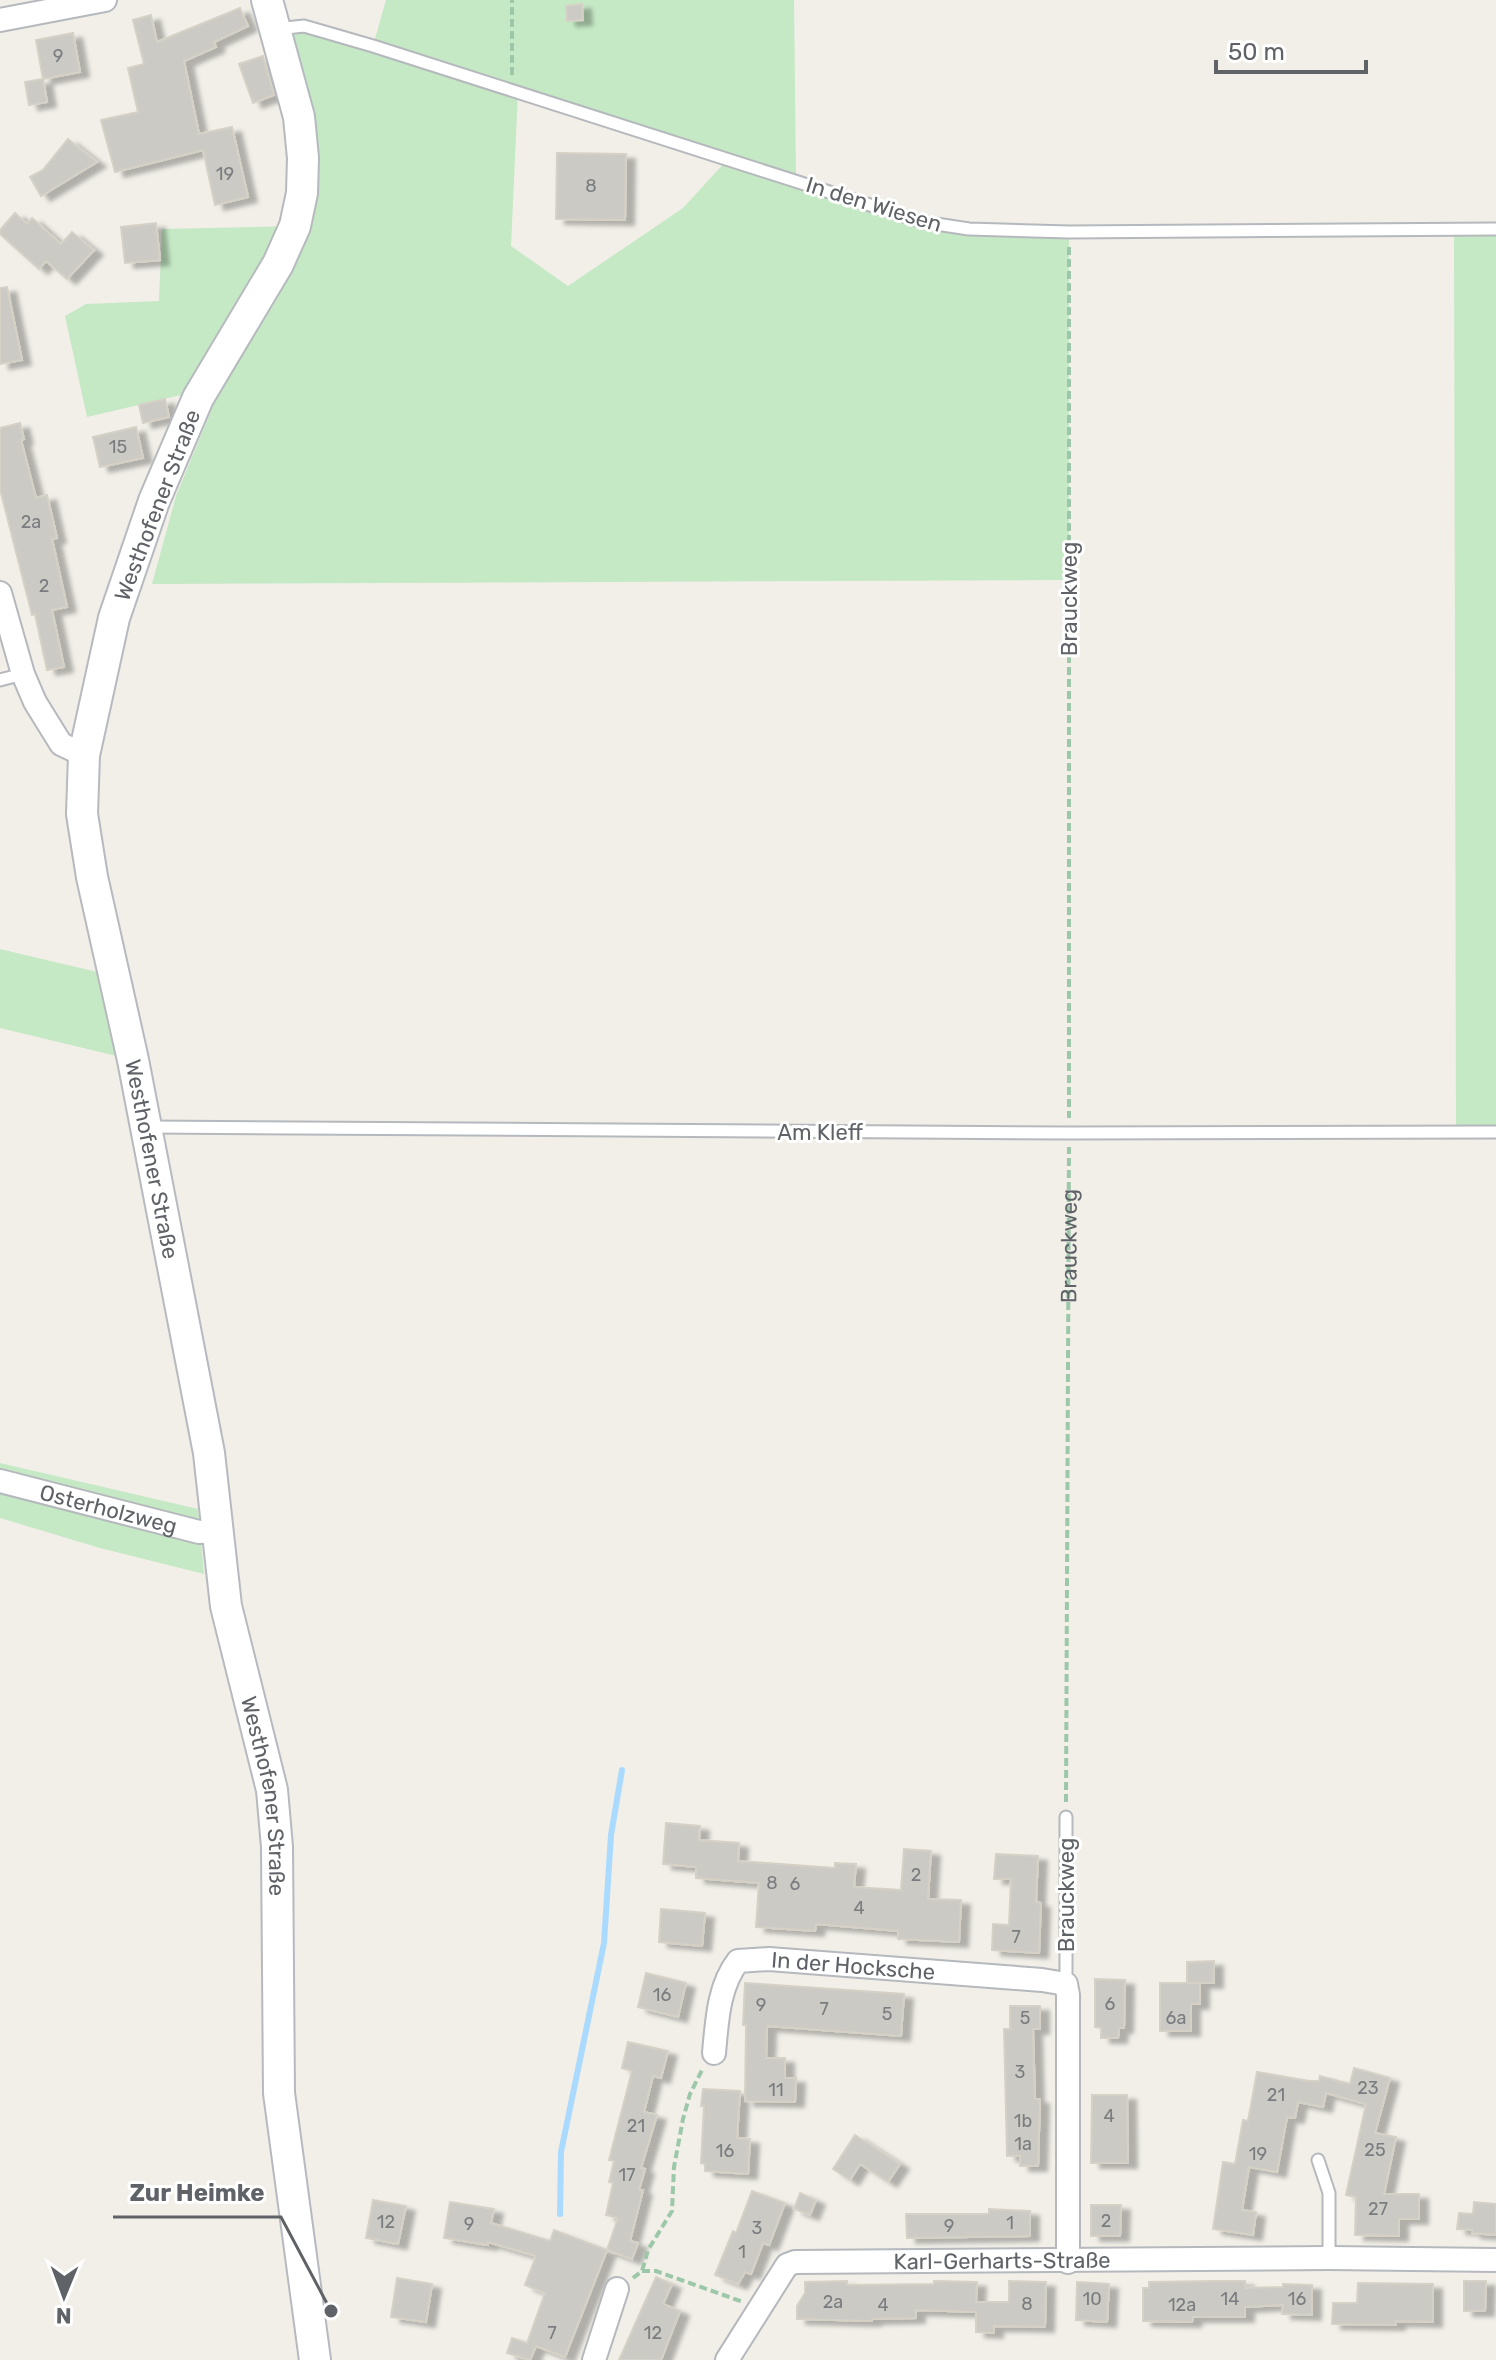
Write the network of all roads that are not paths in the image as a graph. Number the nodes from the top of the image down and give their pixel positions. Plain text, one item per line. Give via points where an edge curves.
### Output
1 (105, 0) edge
2 (267, 0) edge
3 (0, 20) edge
4 (276, 29) junction
5 (1496, 229) edge
6 (2, 605) edge
7 (23, 674) junction
8 (0, 680) edge
9 (84, 755) junction
10 (145, 1127) junction
11 (1496, 1132) edge
12 (0, 1481) edge
13 (217, 1531) junction
14 (1066, 1817) road end
15 (1066, 1984) junction
16 (714, 2053) road end
17 (1318, 2160) dead end
18 (1329, 2258) junction
19 (1496, 2260) edge
20 (1068, 2262) junction
21 (617, 2289) road end
22 (315, 2360) edge
23 (594, 2360) edge
24 (727, 2360) edge

1 - 3 street
2 - 4 street, Westhofener Straße
4 - 5 lane, In den Wiesen via 304,26 923,222 1069,232
4 - 9 street, Westhofener Straße via 299,117 303,158 295,226 198,398 154,501 114,618
6 - 7 street
7 - 8 lane
7 - 9 street via 61,744
9 - 10 street, Westhofener Straße via 87,846
10 - 11 lane, Am Kleff
10 - 13 street, Westhofener Straße via 209,1453
12 - 13 street, Osterholzweg via 199,1532
13 - 22 street, Westhofener Straße via 226,1606 272,1790 279,2093
14 - 15 lane, Brauckweg
15 - 16 street, In der Hocksche via 769,1959 738,1961 718,2008
15 - 20 street, Brauckweg
17 - 18 lane via 1329,2193
18 - 19 street, Karl-Gerharts-Straße
18 - 20 street, Karl-Gerharts-Straße
20 - 24 street, Karl-Gerharts-Straße via 795,2262 787,2265
21 - 23 street

